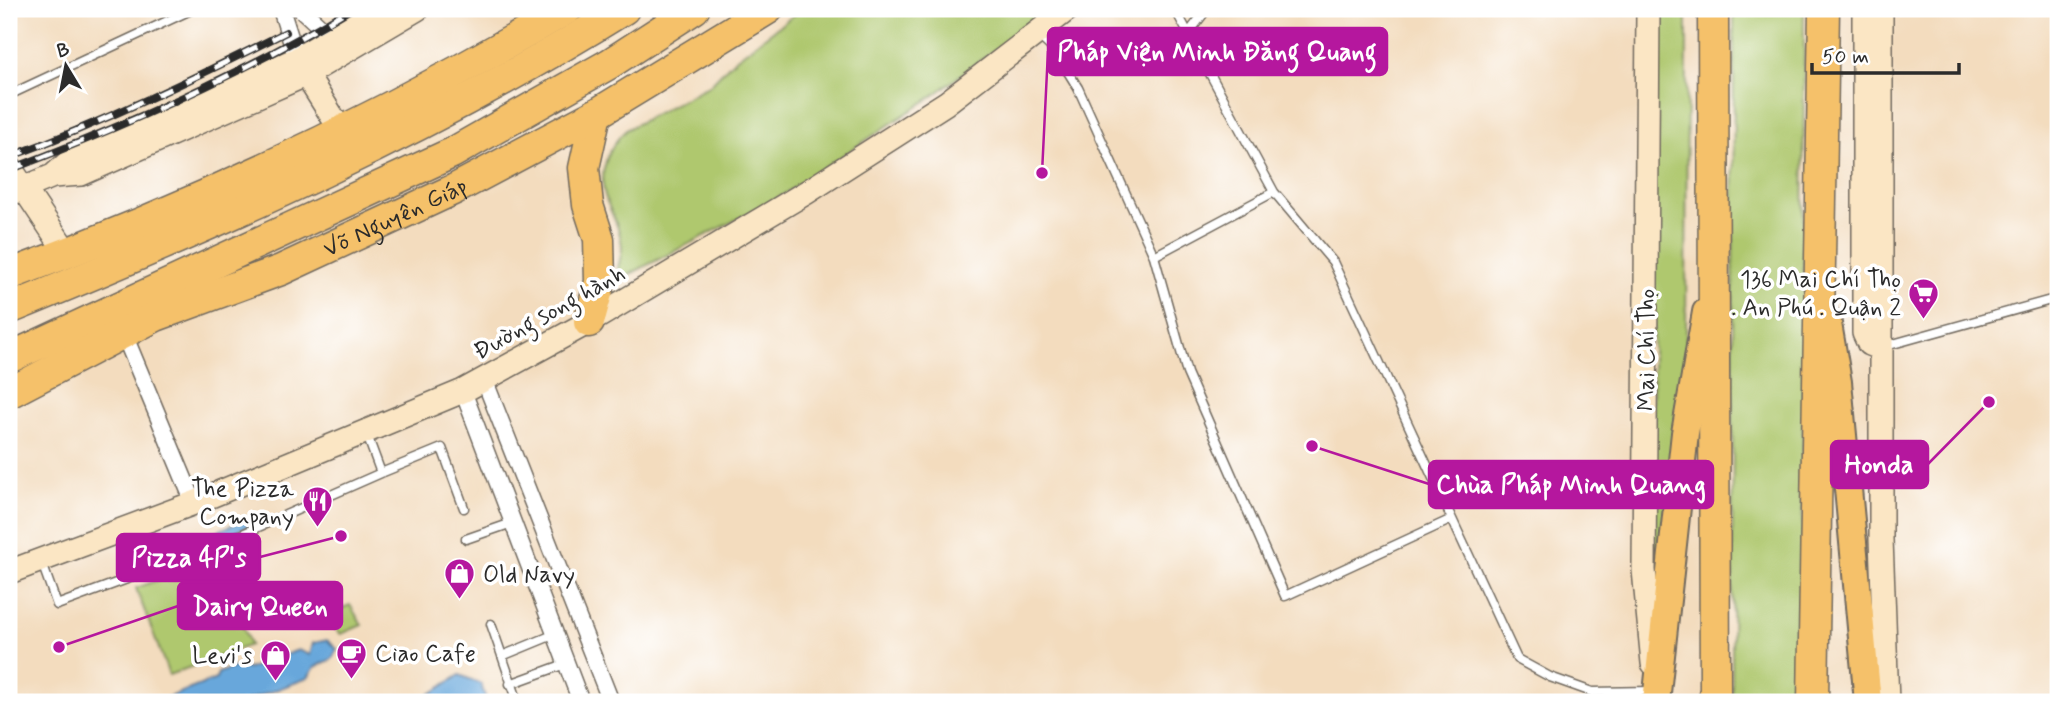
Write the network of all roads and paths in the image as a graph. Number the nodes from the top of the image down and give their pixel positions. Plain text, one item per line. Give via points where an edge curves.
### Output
1 (193, 9) edge
2 (281, 9) edge
3 (301, 9) edge
4 (381, 9) edge
5 (416, 9) edge
6 (567, 9) edge
7 (624, 9) edge
8 (694, 9) edge
9 (768, 9) edge
10 (1068, 9) edge
11 (1175, 9) edge
12 (1207, 9) edge
13 (1648, 9) edge
14 (1824, 9) edge
15 (1864, 9) edge
16 (1881, 9) edge
17 (1709, 14) edge
18 (1036, 33) junction
19 (1188, 34) junction
20 (339, 45) junction
21 (301, 67) junction
22 (9, 95) edge
23 (596, 114) junction
24 (342, 132) junction
25 (9, 166) edge
26 (16, 191) edge
27 (1274, 192) junction
28 (162, 215) junction
29 (229, 216) junction
30 (67, 253) junction
31 (1154, 256) junction
32 (117, 265) junction
33 (9, 275) edge
34 (1715, 276) junction
35 (1818, 277) junction
36 (2058, 298) edge
37 (9, 309) edge
38 (118, 321) junction
39 (589, 322) junction
40 (1702, 328) junction
41 (1880, 348) junction
42 (9, 358) edge
43 (484, 379) junction
44 (463, 391) junction
45 (9, 393) edge
46 (366, 433) junction
47 (381, 473) junction
48 (194, 503) junction
49 (464, 508) dead end
50 (1452, 519) junction
51 (512, 523) junction
52 (466, 539) dead end
53 (41, 560) junction
54 (9, 572) edge
55 (491, 624) dead end
56 (554, 635) junction
57 (502, 656) junction
58 (565, 664) junction
59 (510, 684) junction
60 (1656, 697) edge
61 (518, 702) edge
62 (581, 702) edge
63 (611, 702) edge
64 (1715, 702) edge
65 (1813, 702) edge
66 (1868, 702) edge
67 (1887, 702) edge

1 - 22 lane
2 - 21 street
3 - 20 street
4 - 20 main road
5 - 20 main road
6 - 24 highway
7 - 29 highway via 407,130
8 - 38 highway, Võ Nguyên Giáp via 609,64 452,153
9 - 23 highway, Võ Nguyên Giáp
10 - 18 main road, Đường song hành
11 - 19 lane
12 - 19 lane
13 - 60 main road, Mai Chí Thọ via 1644,570
14 - 35 highway
15 - 41 main road via 1864,333 1869,344
16 - 41 main road
17 - 34 highway, Mai Chí Thọ
17 - 40 main road, Mai Chí Thọ
18 - 31 lane via 1055,51 1078,88
18 - 39 main road, Đường song hành via 946,103
19 - 27 lane
20 - 21 main road
21 - 24 main road
21 - 26 main road via 72,159 53,176
23 - 38 highway, Võ Nguyên Giáp via 455,189 281,270 156,316
23 - 39 highway via 583,167 587,205 599,239 600,282
24 - 28 highway
25 - 26 main road
26 - 30 main road
27 - 31 lane
27 - 50 lane via 1333,262
28 - 29 highway
28 - 30 highway
28 - 32 highway
29 - 32 highway
30 - 33 highway
31 - 50 lane via 1187,373 1285,596
32 - 37 highway
34 - 40 main road, Mai Chí Thọ
34 - 64 highway, Mai Chí Thọ
35 - 65 highway
35 - 66 main road via 1838,382
36 - 41 lane
38 - 42 highway, Võ Nguyên Giáp
38 - 45 highway, Võ Nguyên Giáp
38 - 48 street
39 - 43 main road, Đường song hành
40 - 60 main road, Mai Chí Thọ via 1685,433
41 - 67 main road
43 - 44 main road, Đường song hành
43 - 63 street
44 - 46 main road, Đường song hành
44 - 51 street
46 - 47 lane
46 - 48 main road, Đường song hành
47 - 49 lane via 442,448
47 - 53 lane via 213,547 57,605
48 - 53 main road, Đường song hành
50 - 60 lane via 1517,659 1592,692
51 - 52 lane
51 - 56 street
53 - 54 main road, Đường song hành
55 - 57 lane
56 - 57 lane
56 - 58 street
57 - 59 lane
58 - 59 lane
58 - 62 street
59 - 61 lane

